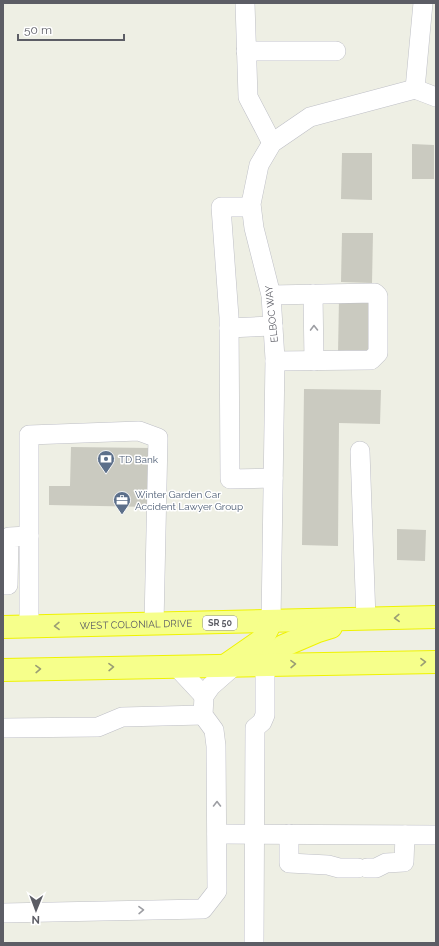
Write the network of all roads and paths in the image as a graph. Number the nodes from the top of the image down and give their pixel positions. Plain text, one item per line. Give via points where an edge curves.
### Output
1 (245, 3) edge
2 (423, 3) edge
3 (246, 51) junction
4 (336, 51) dead end
5 (416, 89) junction
6 (436, 97) edge
7 (272, 143) junction
8 (251, 207) junction
9 (313, 294) junction
10 (271, 295) junction
11 (273, 326) junction
12 (229, 328) junction
13 (314, 361) junction
14 (275, 362) junction
15 (360, 451) dead end
16 (274, 478) junction
17 (29, 536) junction
18 (3, 585) edge
19 (436, 617) edge
20 (366, 619) junction
21 (271, 622) junction
22 (154, 624) junction
23 (3, 627) edge
24 (29, 627) junction
25 (436, 662) edge
26 (230, 665) junction
27 (265, 665) junction
28 (176, 666) junction
29 (6, 674) edge
30 (204, 696) junction
31 (203, 715) junction
32 (9, 729) edge
33 (217, 834) junction
34 (255, 834) junction
35 (289, 834) junction
36 (405, 835) junction
37 (436, 835) edge
38 (386, 863) junction
39 (328, 865) junction
40 (3, 912) edge
41 (254, 943) edge

1 - 3 street
2 - 5 street
3 - 4 street
3 - 7 street via 248,97
5 - 6 street
5 - 7 street, ELBOC WAY via 310,117
7 - 8 street, ELBOC WAY via 259,165
8 - 10 street, ELBOC WAY
8 - 12 street via 221,207
9 - 10 street
13 -> 9 street
9 - 13 street via 375,293 378,296 378,353 371,360
10 - 11 street, ELBOC WAY
11 - 12 street
11 - 14 street, ELBOC WAY
12 - 16 street via 230,479
13 - 14 street
14 - 16 street, ELBOC WAY
15 - 20 street
16 - 21 street, ELBOC WAY
17 - 18 street via 9,537 8,585
17 - 22 street via 29,434 139,431 158,438
17 - 24 street
19 -> 20 highway, WEST COLONIAL DRIVE / SR 50
20 - 21 highway, WEST COLONIAL DRIVE / SR 50
20 - 27 highway via 302,637 283,646
21 - 22 highway, WEST COLONIAL DRIVE / SR 50
21 - 26 highway via 262,640
22 -> 24 highway, WEST COLONIAL DRIVE / SR 50
23 - 24 highway, WEST COLONIAL DRIVE / SR 50
27 -> 25 highway
26 - 27 highway
26 - 28 highway
26 - 30 street
27 - 34 street via 265,715 262,722 254,728
29 -> 28 highway
28 - 30 street
30 - 31 street
31 - 32 street via 122,717 98,727
33 -> 31 street via 216,746 214,730
33 - 34 street
40 -> 33 street via 203,909 217,891
34 - 35 street
34 - 41 street
35 - 36 street
35 - 39 street via 289,863
36 - 37 street
36 - 38 street via 404,862
38 - 39 street via 376,868 339,868
38 - 39 street via 377,856 337,857

